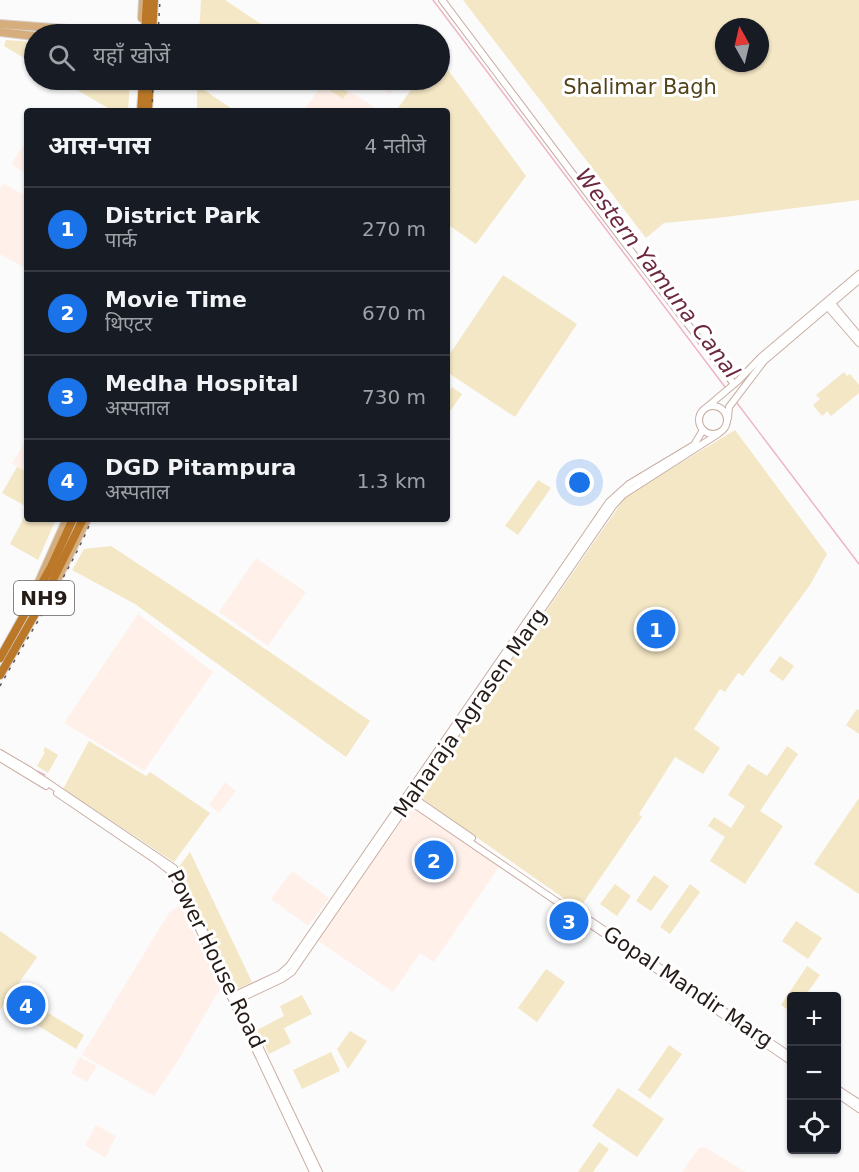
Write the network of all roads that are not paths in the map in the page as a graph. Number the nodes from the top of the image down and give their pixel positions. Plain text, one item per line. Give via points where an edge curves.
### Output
1 (145, 0) edge
2 (155, 0) edge
3 (442, 0) edge
4 (0, 24) edge
5 (144, 24) edge
6 (154, 24) edge
7 (24, 28) edge
8 (0, 32) edge
9 (24, 35) edge
10 (140, 90) edge
11 (151, 90) edge
12 (139, 108) edge
13 (150, 108) edge
14 (859, 274) edge
15 (859, 280) edge
16 (828, 303) junction
17 (859, 336) edge
18 (859, 344) edge
19 (733, 385) junction
20 (707, 407) junction
21 (728, 418) junction
22 (703, 430) junction
23 (718, 434) junction
24 (66, 522) edge
25 (72, 522) edge
26 (83, 522) edge
27 (32, 600) junction
28 (0, 658) edge
29 (0, 675) edge
30 (0, 753) edge
31 (0, 758) edge
32 (409, 797) junction
33 (166, 864) junction
34 (234, 998) junction
35 (787, 1054) edge
36 (787, 1059) edge
37 (841, 1091) edge
38 (841, 1096) edge
39 (859, 1103) edge
40 (859, 1109) edge
41 (313, 1172) edge
42 (319, 1172) edge

1 - 5 highway
2 - 6 highway
3 - 19 street
4 - 7 main road
8 - 9 main road
10 - 12 highway
11 - 13 highway
14 - 16 street
15 - 16 street
16 - 17 street
16 - 18 street
16 - 19 street
16 - 21 street via 764,361 728,410
19 - 20 street
20 - 21 street via 720,407
20 - 22 street via 699,420
21 - 23 street via 726,428
22 - 23 street
22 - 32 street, Maharaja Agrasen Marg via 694,445 629,484 609,502
23 - 32 street, Maharaja Agrasen Marg via 623,495 613,506
24 - 27 main road
25 - 27 highway
26 - 29 highway, NH9
27 - 28 highway, NH9
30 - 33 street, Power House Road
31 - 33 street, Power House Road
32 - 34 street, Maharaja Agrasen Marg via 289,966
32 - 35 street, Gopal Mandir Marg
32 - 36 street, Gopal Mandir Marg
33 - 34 street, Power House Road via 181,879
34 - 41 street, Power House Road
34 - 42 street, Power House Road
37 - 39 street
38 - 40 street

